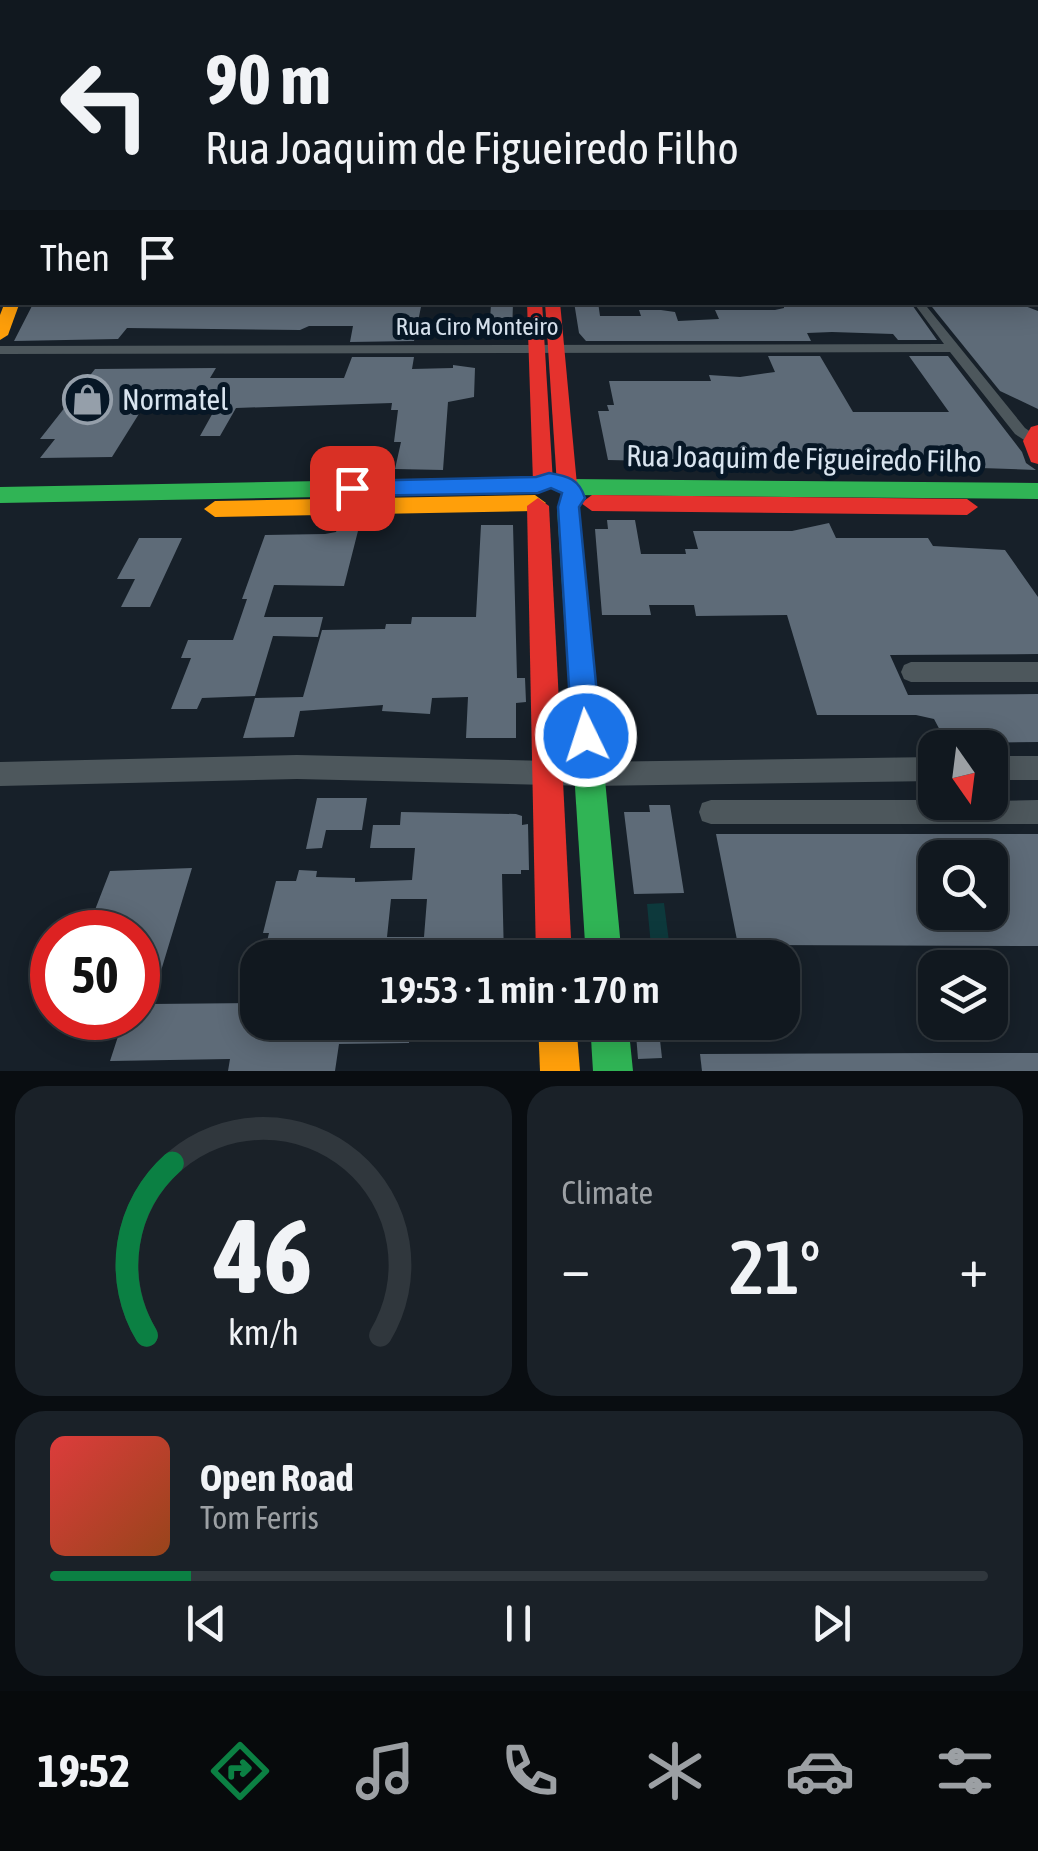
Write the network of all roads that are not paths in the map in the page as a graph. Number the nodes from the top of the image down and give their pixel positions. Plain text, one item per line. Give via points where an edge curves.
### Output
1 (12, 305) edge
2 (535, 305) edge
3 (552, 305) edge
4 (919, 305) edge
5 (0, 335) edge
6 (546, 348) junction
7 (954, 348) junction
8 (0, 350) edge
9 (1037, 443) edge
10 (1038, 491) edge
11 (538, 494) junction
12 (0, 495) edge
13 (569, 495) junction
14 (238, 500) junction
15 (1038, 506) edge
16 (0, 512) edge
17 (911, 672) dead end
18 (1038, 672) edge
19 (1008, 768) edge
20 (1038, 768) edge
21 (918, 769) edge
22 (545, 773) junction
23 (0, 774) edge
24 (589, 774) junction
25 (711, 812) dead end
26 (1038, 812) edge
27 (553, 940) edge
28 (603, 940) edge
29 (559, 1040) edge
30 (610, 1040) edge
31 (560, 1071) edge
32 (613, 1071) edge

1 - 5 main road
2 - 6 main road
3 - 6 main road
4 - 7 street
6 - 7 street, Rua Ciro Monteiro
6 - 8 street, Rua Ciro Monteiro
6 - 11 main road
6 - 13 main road
7 - 9 street
10 - 13 main road, Rua Joaquim de Figueiredo Filho
11 - 13 main road via 556,481
11 - 14 main road
11 - 22 main road
12 - 14 main road
13 - 15 main road, Rua Joaquim de Figueiredo Filho
13 - 24 main road
14 - 16 main road
17 - 18 street
19 - 20 street
21 - 24 street
22 - 23 street via 297,767
22 - 24 street
22 - 27 main road
24 - 28 main road
25 - 26 street
29 - 31 main road
30 - 32 main road

